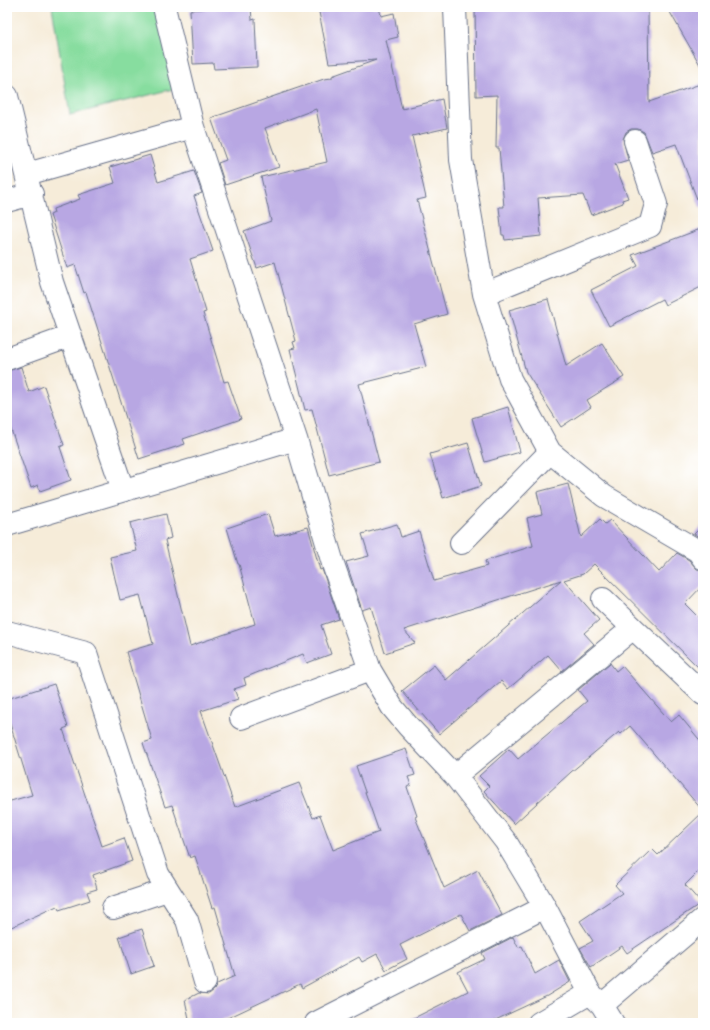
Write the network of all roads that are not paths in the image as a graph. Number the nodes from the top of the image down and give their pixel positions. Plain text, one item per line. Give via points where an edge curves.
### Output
1 (164, 7) edge
2 (455, 7) edge
3 (7, 96) edge
4 (193, 127) junction
5 (635, 141) dead end
6 (29, 184) junction
7 (7, 202) edge
8 (484, 294) junction
9 (71, 336) junction
10 (7, 360) edge
11 (296, 439) junction
12 (550, 452) junction
13 (123, 490) junction
14 (7, 525) edge
15 (461, 543) dead end
16 (703, 558) edge
17 (603, 599) dead end
18 (633, 628) junction
19 (7, 632) edge
20 (370, 670) junction
21 (703, 694) edge
22 (241, 718) dead end
23 (455, 776) junction
24 (167, 890) junction
25 (545, 906) junction
26 (113, 908) dead end
27 (703, 919) edge
28 (206, 982) dead end
29 (602, 1007) edge
30 (316, 1023) edge
31 (540, 1023) edge

1 - 4 street
2 - 8 street via 461,160
3 - 6 street
4 - 6 street
4 - 11 street
5 - 8 street via 656,204 650,226
6 - 7 street
6 - 9 street via 52,282
8 - 12 street via 510,379
9 - 10 street
9 - 13 street
11 - 13 street
11 - 20 street via 334,567
12 - 15 street
12 - 16 street via 604,496 698,551
13 - 14 street
17 - 18 street
18 - 21 street
18 - 23 street
19 - 24 street via 86,653 158,874
20 - 22 street
20 - 23 street via 392,707
23 - 25 street via 506,842
24 - 26 street
24 - 28 street via 186,920
25 - 29 street
25 - 30 street
27 - 29 street
29 - 31 street

